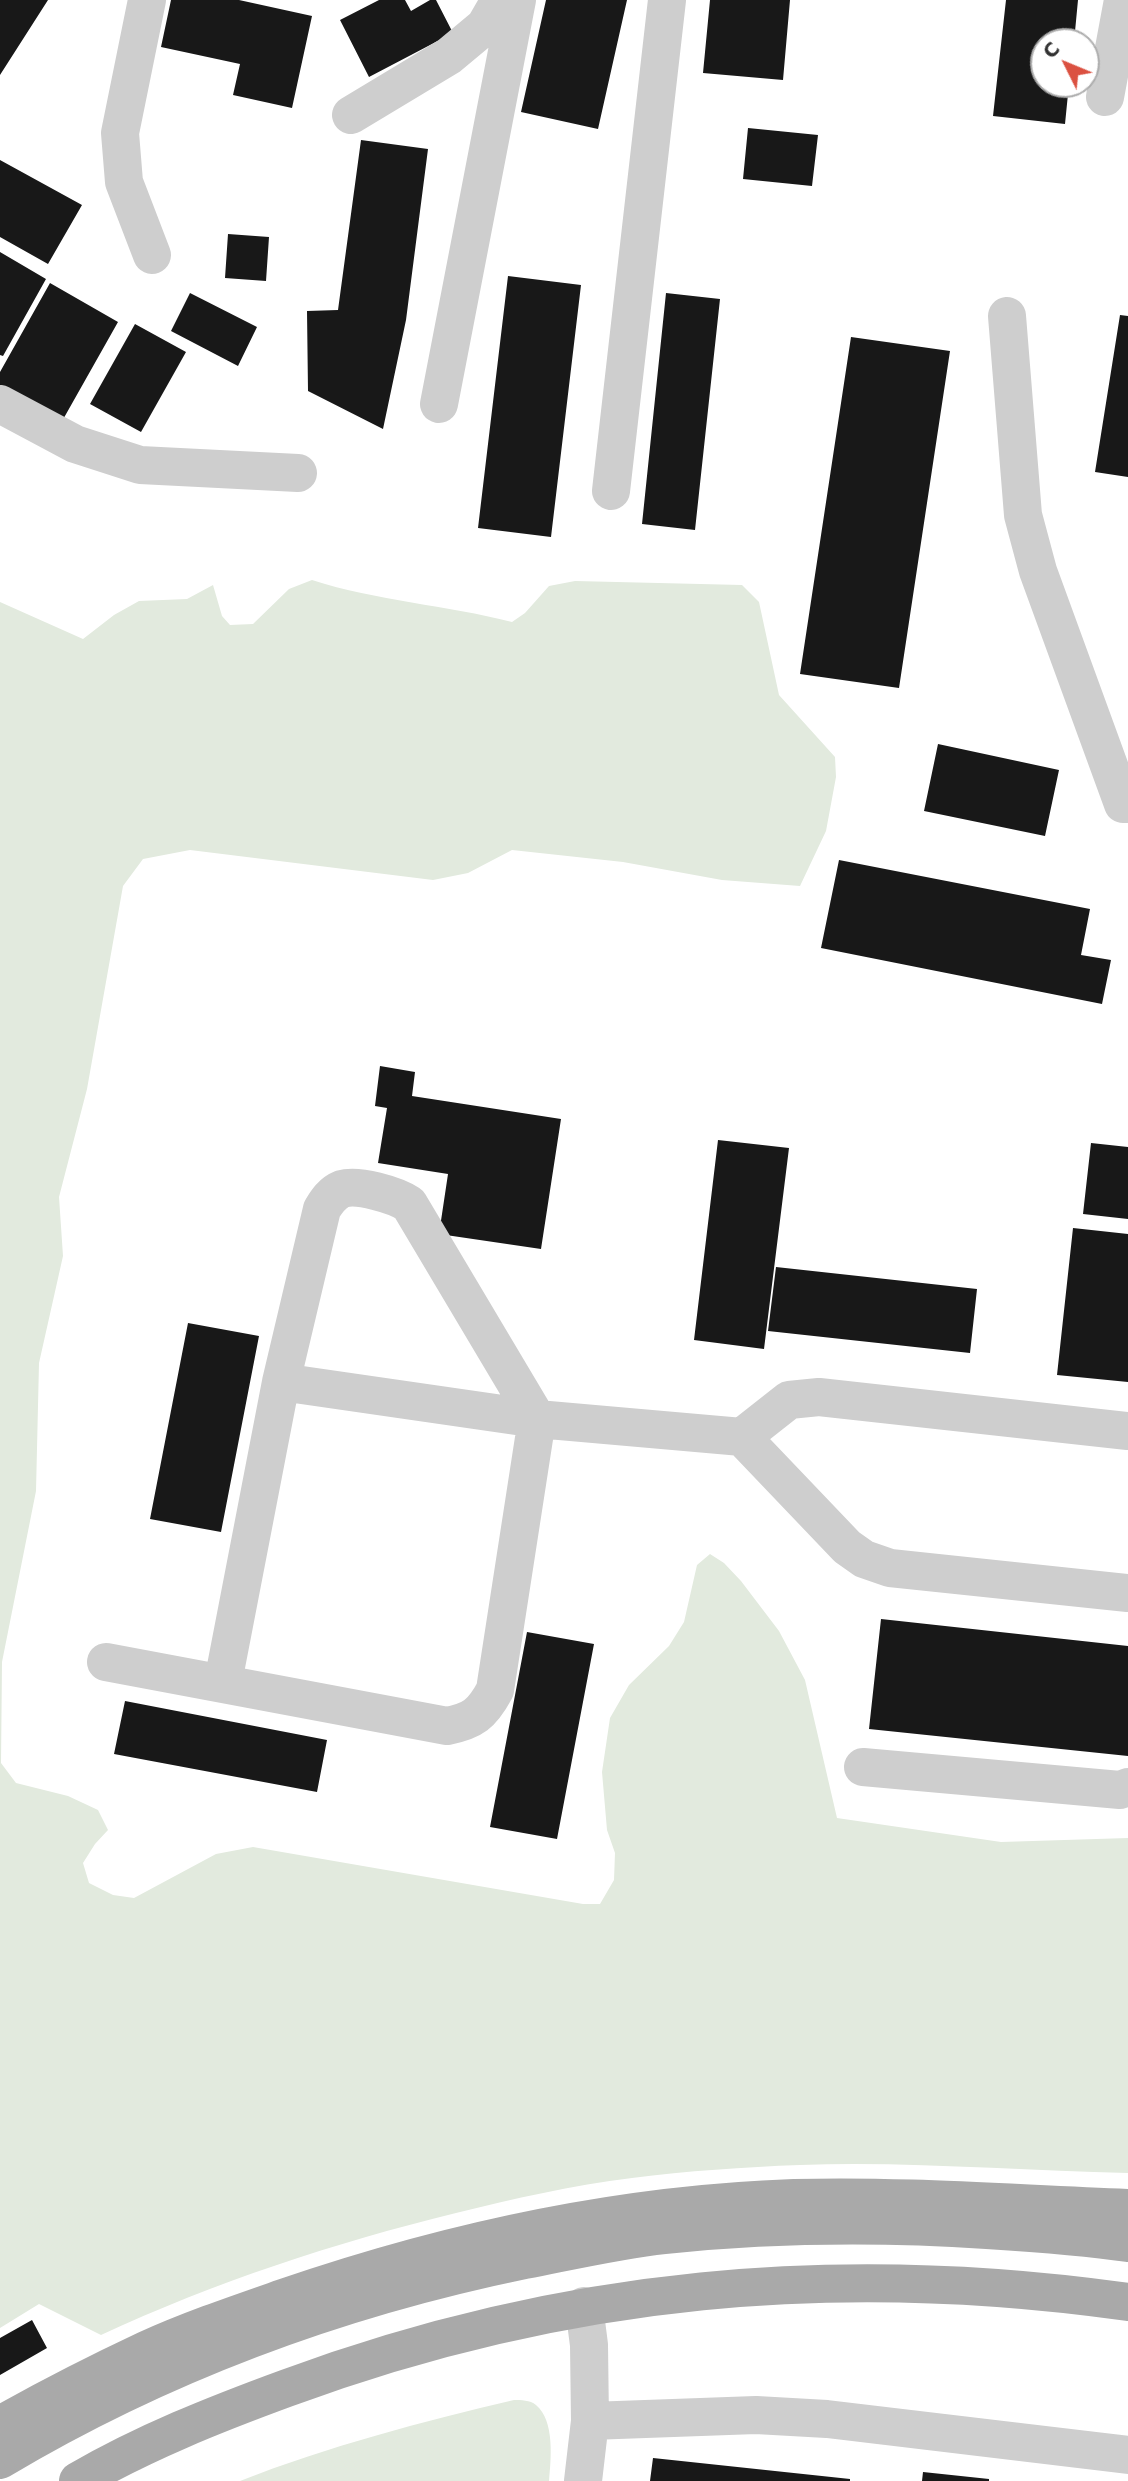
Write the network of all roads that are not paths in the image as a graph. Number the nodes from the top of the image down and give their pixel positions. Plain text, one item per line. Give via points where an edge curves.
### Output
1 (147, 0) edge
2 (500, 0) edge
3 (517, 0) edge
4 (667, 0) edge
5 (1123, 0) edge
6 (1105, 97) dead end
7 (351, 115) dead end
8 (152, 256) dead end
9 (1007, 316) dead end
10 (0, 404) edge
11 (439, 404) dead end
12 (298, 473) dead end
13 (611, 491) dead end
14 (1126, 809) edge
15 (281, 1382) junction
16 (537, 1419) junction
17 (1128, 1431) edge
18 (742, 1437) junction
19 (1128, 1593) edge
20 (106, 1662) dead end
21 (223, 1682) junction
22 (863, 1768) dead end
23 (1128, 1787) edge
24 (705, 2205) junction
25 (1081, 2207) junction
26 (1128, 2208) edge
27 (881, 2225) junction
28 (1128, 2243) edge
29 (1128, 2302) edge
30 (584, 2306) junction
31 (590, 2421) junction
32 (0, 2425) edge
33 (0, 2460) edge
34 (1110, 2462) edge
35 (78, 2481) edge
36 (583, 2481) edge

1 - 8 lane via 120,133 124,181
2 - 7 lane via 485,26 449,56
3 - 11 lane
4 - 13 lane
5 - 6 lane
9 - 14 lane via 1023,515 1038,571
10 - 12 lane via 75,444 140,465
15 - 16 lane
15 - 16 lane via 322,1209 330,1196 352,1188 397,1196 409,1204
15 - 21 lane
16 - 18 lane
16 - 21 lane via 495,1690 485,1709 466,1723 447,1726
17 - 18 lane via 819,1397 789,1400
18 - 19 lane via 847,1547 864,1559 890,1568
20 - 21 lane
22 - 23 lane via 1120,1790
24 - 25 main road via 890,2197
24 - 27 main road
24 - 32 main road via 554,2226 393,2263 233,2315 148,2349
25 - 26 main road
25 - 27 main road
27 - 28 main road via 1039,2233
27 - 33 main road via 663,2235 423,2283 250,2338 83,2413
29 - 30 main road via 981,2287 813,2283 661,2294
30 - 31 lane
30 - 35 main road via 435,2340 336,2370 241,2405
31 - 34 lane via 756,2415 827,2419
31 - 36 lane

